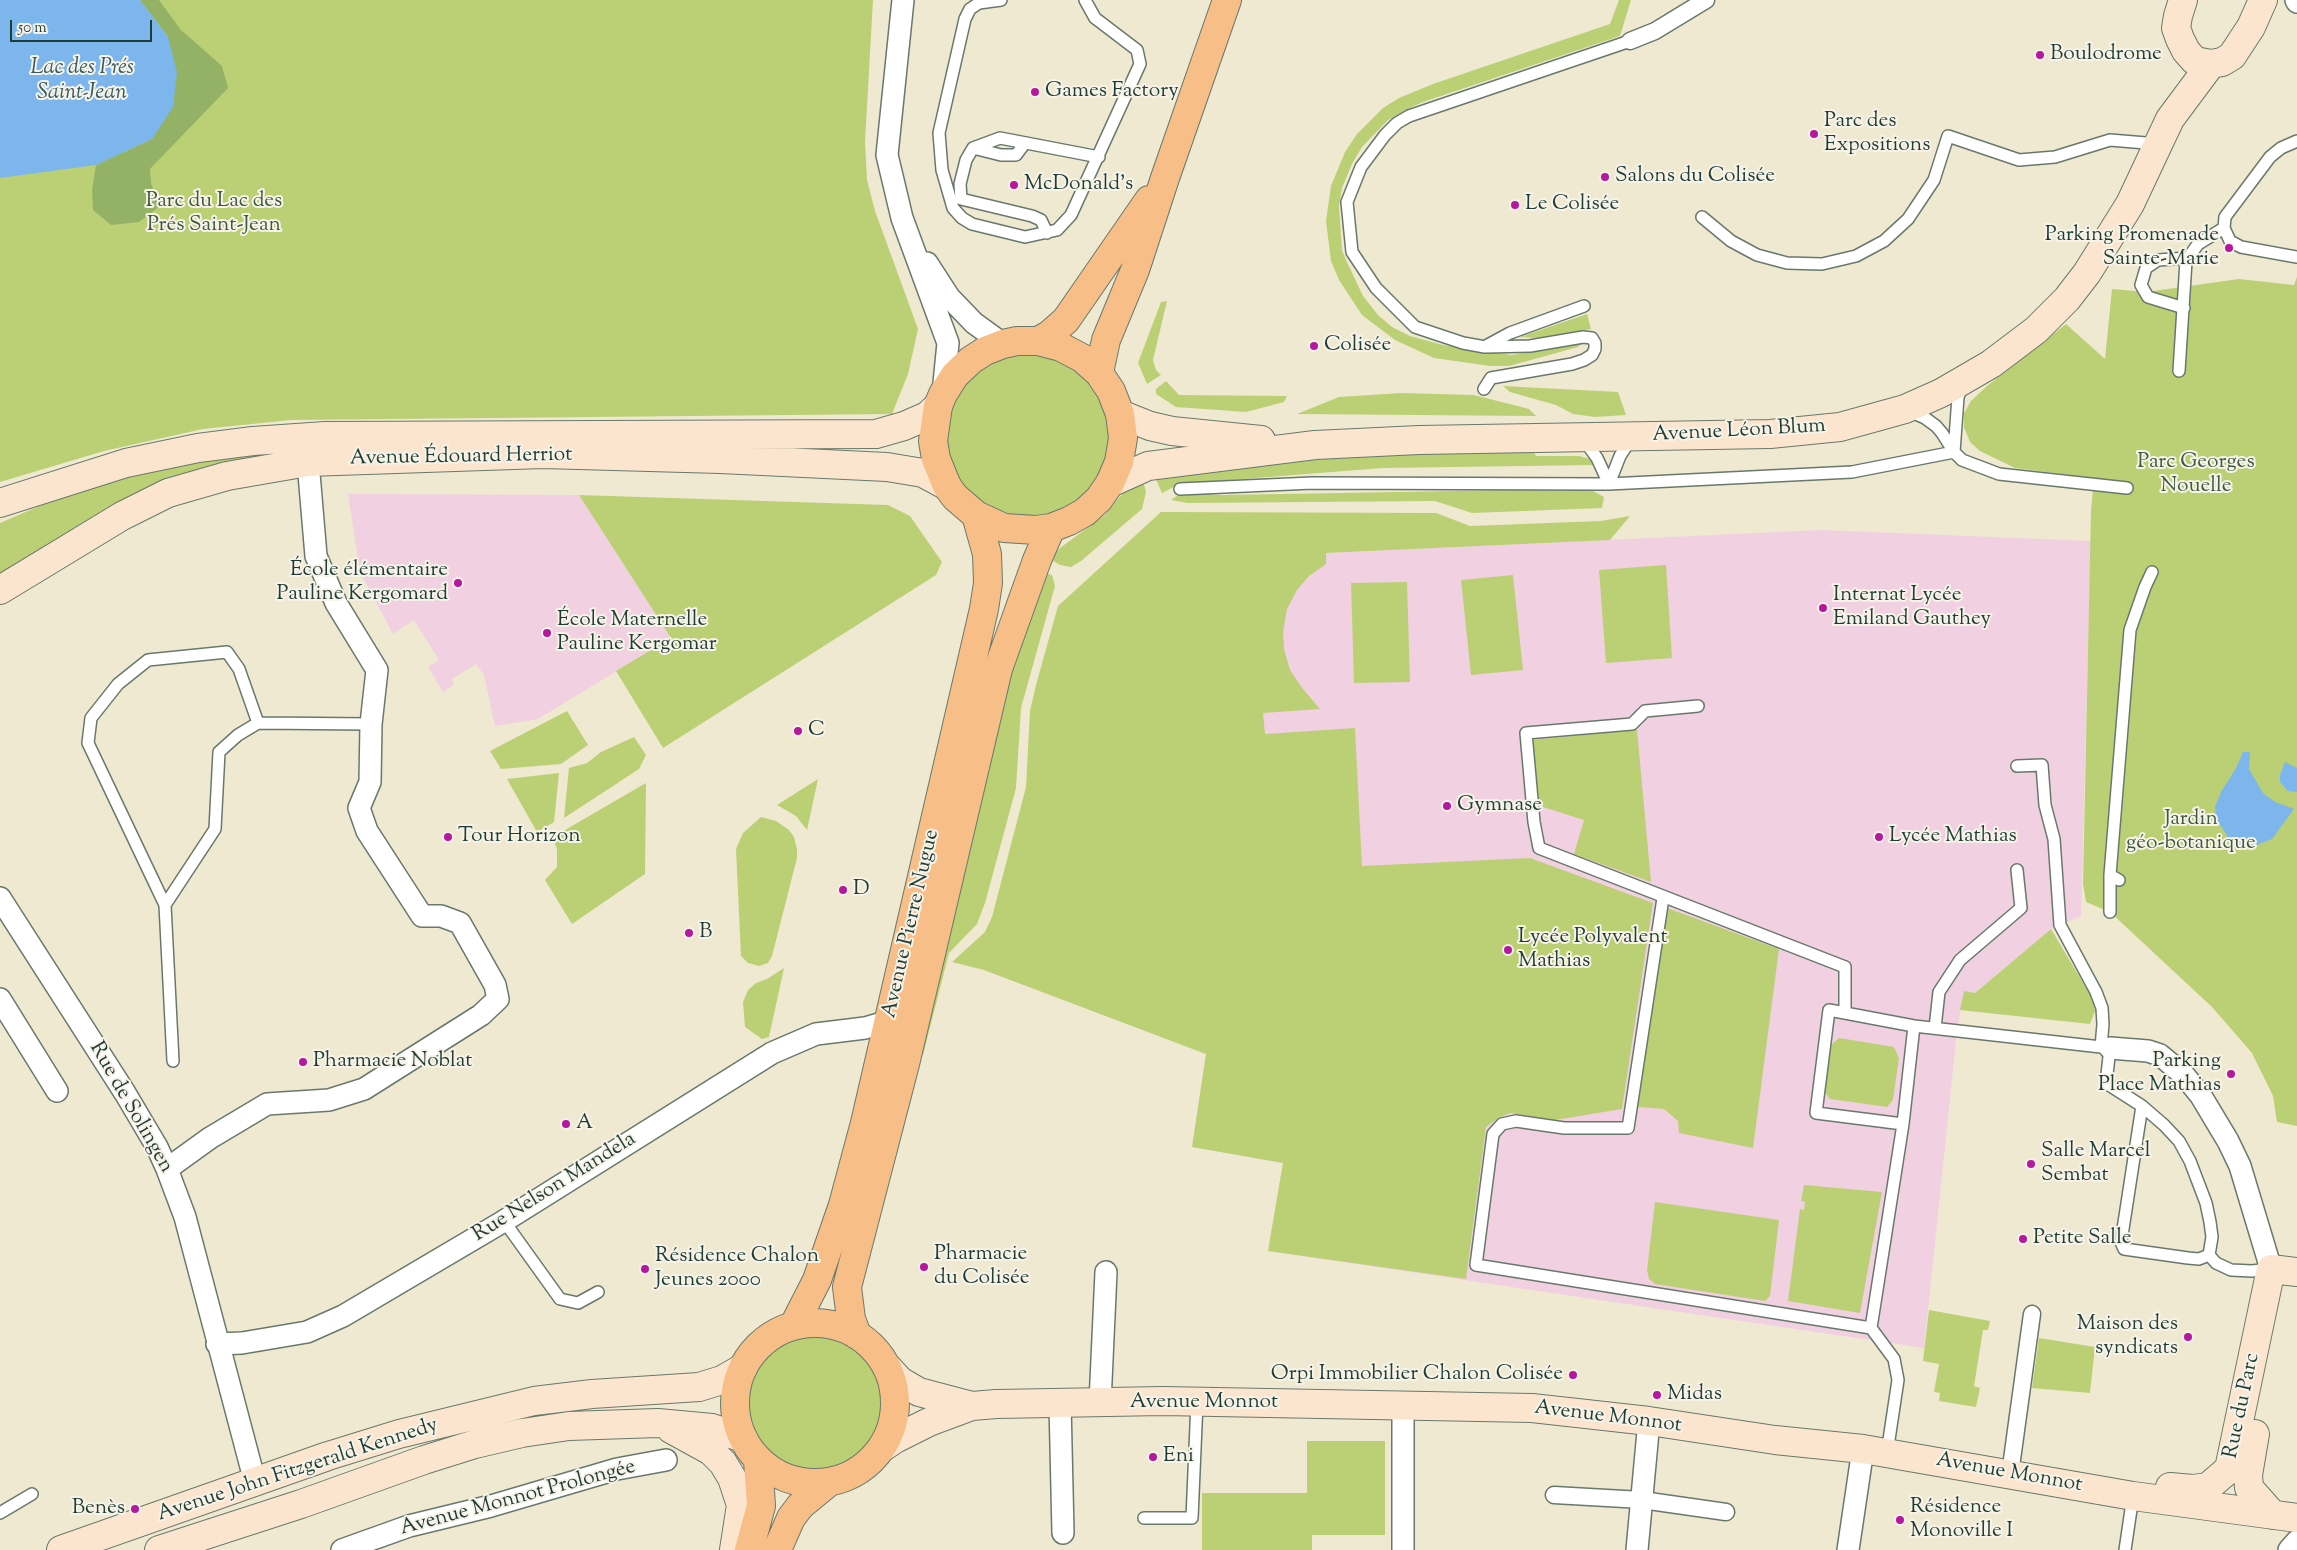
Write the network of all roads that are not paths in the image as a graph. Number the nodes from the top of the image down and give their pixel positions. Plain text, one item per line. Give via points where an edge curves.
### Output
1 (903, 0) edge
2 (1001, 0) edge
3 (1085, 0) edge
4 (1227, 0) edge
5 (1706, 0) edge
6 (2183, 0) edge
7 (2263, 0) edge
8 (1630, 41) joint
9 (2186, 51) junction
10 (2211, 64) junction
11 (2170, 118) junction
12 (2297, 141) edge
13 (1025, 143) junction
14 (2158, 144) junction
15 (973, 148) junction
16 (1099, 157) junction
17 (1164, 178) junction
18 (1702, 217) dead end
19 (902, 218) junction
20 (2224, 228) junction
21 (1047, 233) junction
22 (2297, 257) edge
23 (2188, 258) junction
24 (1584, 306) dead end
25 (2184, 308) junction
26 (1038, 341) junction
27 (1003, 344) junction
28 (1484, 347) junction
29 (2179, 372) dead end
30 (1099, 373) junction
31 (1965, 380) junction
32 (1484, 390) dead end
33 (940, 400) junction
34 (1905, 409) junction
35 (1120, 414) junction
36 (1632, 436) junction
37 (1581, 437) junction
38 (1315, 445) junction
39 (1954, 452) junction
40 (308, 462) junction
41 (1110, 483) junction
42 (1609, 484) junction
43 (948, 486) junction
44 (2127, 488) dead end
45 (1180, 489) dead end
46 (0, 503) edge
47 (976, 515) junction
48 (1051, 528) junction
49 (2152, 572) dead end
50 (0, 590) edge
51 (1698, 706) dead end
52 (258, 723) junction
53 (372, 724) junction
54 (2017, 766) dead end
55 (2017, 870) dead end
56 (0, 898) edge
57 (1663, 898) junction
58 (166, 905) junction
59 (2110, 912) dead end
60 (0, 999) edge
61 (1845, 1012) junction
62 (889, 1022) junction
63 (1914, 1026) junction
64 (1935, 1028) junction
65 (2105, 1047) junction
66 (173, 1061) dead end
67 (57, 1091) dead end
68 (2142, 1106) junction
69 (1903, 1124) junction
70 (167, 1170) junction
71 (504, 1220) junction
72 (2209, 1255) junction
73 (2284, 1270) edge
74 (1106, 1272) dead end
75 (598, 1292) dead end
76 (2032, 1314) dead end
77 (794, 1325) junction
78 (1871, 1328) junction
79 (858, 1334) junction
80 (217, 1344) junction
81 (743, 1368) junction
82 (888, 1368) junction
83 (1197, 1402) junction
84 (1060, 1403) junction
85 (1100, 1403) junction
86 (1403, 1405) junction
87 (972, 1406) junction
88 (1649, 1421) junction
89 (658, 1423) junction
90 (883, 1447) junction
91 (750, 1449) junction
92 (1875, 1451) junction
93 (666, 1460) dead end
94 (2010, 1474) junction
95 (255, 1482) junction
96 (828, 1483) junction
97 (32, 1494) dead end
98 (1554, 1495) dead end
99 (2132, 1496) junction
100 (1642, 1500) junction
101 (1726, 1512) dead end
102 (0, 1513) edge
103 (2285, 1516) edge
104 (1144, 1518) dead end
105 (1063, 1533) dead end
106 (2297, 1541) edge
107 (84, 1545) edge
108 (61, 1550) edge
109 (158, 1550) edge
110 (342, 1550) edge
111 (734, 1550) edge
112 (749, 1550) edge
113 (777, 1550) edge
114 (1403, 1550) edge
115 (1637, 1550) edge
116 (1848, 1550) edge
117 (2125, 1550) edge
118 (2289, 1550) edge

1 - 19 street via 887,155
2 - 21 lane via 979,2 965,19 939,133 942,170 953,208 962,218 972,224 1025,237
3 - 16 lane via 1094,18 1137,50 1140,64
4 - 17 main road
5 - 8 street via 1654,31
6 - 9 main road via 2176,28
7 - 10 main road via 2251,27 2232,56
8 - 28 lane via 1409,116 1385,135 1361,167 1347,202 1352,252 1376,288 1415,327
9 - 10 main road via 2195,61
9 - 11 main road, Avenue Léon Blum
10 - 11 main road, Avenue Léon Blum
11 - 14 main road, Avenue Léon Blum
12 - 20 lane via 2270,157 2225,218
13 - 15 lane via 1000,138
13 - 15 lane via 1016,155
13 - 16 lane
14 - 18 lane via 2110,140 2055,157 2018,160 1948,136 1934,180 1908,219 1884,241 1856,256 1822,264 1787,263 1757,256 1731,241
14 - 31 main road, Avenue Léon Blum via 2130,204 2072,292 2051,316 2015,347
15 - 21 lane via 966,160 960,184 961,199 1032,216 1041,220
16 - 21 lane via 1071,215 1057,230
17 - 26 main road via 1066,320
17 - 30 main road via 1135,270 1106,340
19 - 27 street via 949,297 974,323
19 - 33 street via 948,343
20 - 22 lane via 2230,241 2241,247
20 - 23 lane via 2198,244
23 - 25 lane
23 - 25 lane via 2158,260 2146,268 2141,285 2148,297
24 - 28 lane via 1510,333
25 - 29 lane
26 - 27 main road
26 - 30 main road via 1061,347 1082,358
27 - 33 main road via 971,360 955,375
28 - 32 lane via 1530,346 1588,336 1595,342 1596,349 1592,355 1572,364 1491,378
30 - 35 main road
31 - 34 main road, Avenue Léon Blum
31 - 39 lane via 1958,396
33 - 43 main road via 933,441 936,459
33 - 46 main road, Avenue Édouard Herriot via 927,416 876,434 325,436 254,441 198,448 126,463
34 - 36 main road, Avenue Léon Blum via 1862,422 1810,431
34 - 39 lane via 1936,426
35 - 38 main road, Avenue Léon Blum via 1172,431
35 - 41 main road via 1122,446
36 - 37 main road, Avenue Léon Blum
36 - 42 lane
37 - 38 main road, Avenue Léon Blum
37 - 42 lane via 1597,458
38 - 41 main road, Avenue Léon Blum via 1148,466
39 - 42 lane via 1852,472
39 - 44 lane via 1962,460 1999,474
40 - 43 main road, Avenue Édouard Herriot via 543,454 720,459 887,468 923,473
40 - 50 main road, Avenue Édouard Herriot via 227,476 168,493 122,516
40 - 53 street via 316,556 336,603 377,670
41 - 48 main road via 1085,512
42 - 45 lane via 1312,483
43 - 47 main road
47 - 48 main road via 1012,529
47 - 62 main road, Avenue Pierre Nugue via 988,554 984,609
48 - 79 main road, Avenue Pierre Nugue via 998,670 905,1064 847,1288 851,1319
49 - 59 lane via 2130,630 2115,878
51 - 57 lane via 1645,711 1632,724 1526,733 1539,848
52 - 53 lane
52 - 58 lane via 219,752 215,830
52 - 58 lane via 239,669 227,652 148,660 118,684 91,718 88,743
53 - 70 street via 370,782 359,808 367,831 422,916 441,916 460,923 495,985 498,999 481,1015 364,1089 329,1100 267,1104 210,1138
54 - 65 lane via 2042,765 2054,839 2060,925 2102,1008
55 - 64 lane via 2021,908 1960,960 1939,992
56 - 70 street, Rue de Solingen via 130,1101
57 - 61 lane via 1845,967
57 - 78 lane via 1628,1128 1564,1128 1516,1121 1502,1124 1493,1134 1476,1265
58 - 66 lane
60 - 67 street
61 - 63 lane
61 - 69 lane via 1829,1010 1816,1113
62 - 71 street, Rue Nelson Mandela via 816,1034 772,1053
62 - 77 main road, Avenue Pierre Nugue via 843,1205 817,1280
63 - 64 lane
63 - 69 lane
64 - 65 lane
65 - 68 lane via 2106,1083
65 - 73 street via 2160,1055 2184,1075 2201,1096 2240,1166
68 - 72 lane via 2179,1141 2190,1161 2210,1222
68 - 72 lane via 2121,1242 2124,1249 2199,1259
69 - 78 lane
70 - 80 street, Rue de Solingen via 185,1217
71 - 75 lane via 560,1299 578,1303
71 - 80 street, Rue Nelson Mandela via 373,1299 307,1332
72 - 73 lane via 2216,1263 2231,1270
73 - 99 main road, Rue du Parc via 2229,1469 2208,1487 2162,1486
73 - 103 main road, Rue du Parc via 2248,1475 2249,1488
74 - 85 street
76 - 94 street
77 - 79 main road via 816,1323
77 - 81 main road via 764,1340
78 - 92 lane via 1894,1359 1898,1380
79 - 82 main road via 875,1349
80 - 95 street, Rue de Solingen
81 - 91 main road via 735,1397 736,1418
81 - 95 main road, Avenue John Fitzgerald Kennedy via 722,1380 698,1387 534,1401 399,1434
82 - 87 main road via 900,1381 919,1392
82 - 90 main road via 896,1400 895,1416
83 - 85 main road, Avenue Monnot
83 - 86 main road, Avenue Monnot
83 - 104 lane via 1192,1518
84 - 85 main road, Avenue Monnot
84 - 87 main road, Avenue Monnot
84 - 105 street
86 - 88 main road, Avenue Monnot via 1532,1408
86 - 114 street
87 - 90 main road via 929,1422
88 - 92 main road, Avenue Monnot
88 - 100 street
89 - 91 main road, Avenue John Fitzgerald Kennedy via 712,1428
89 - 109 main road, Avenue John Fitzgerald Kennedy via 569,1426 475,1444
89 - 111 main road via 711,1451 732,1478 741,1505
90 - 96 main road via 868,1464 850,1476
91 - 96 main road via 783,1477 805,1483
91 - 112 main road via 761,1506
92 - 94 main road, Avenue Monnot
92 - 116 street
93 - 110 street, Avenue Monnot Prolongée via 617,1469 410,1526
94 - 99 main road, Avenue Monnot
95 - 107 main road, Avenue John Fitzgerald Kennedy
96 - 113 main road via 800,1506
97 - 102 lane
98 - 100 street
99 - 103 main road, Avenue Monnot
99 - 117 lane
100 - 101 street
100 - 115 street
106 - 118 street
107 - 108 main road, Avenue John Fitzgerald Kennedy

